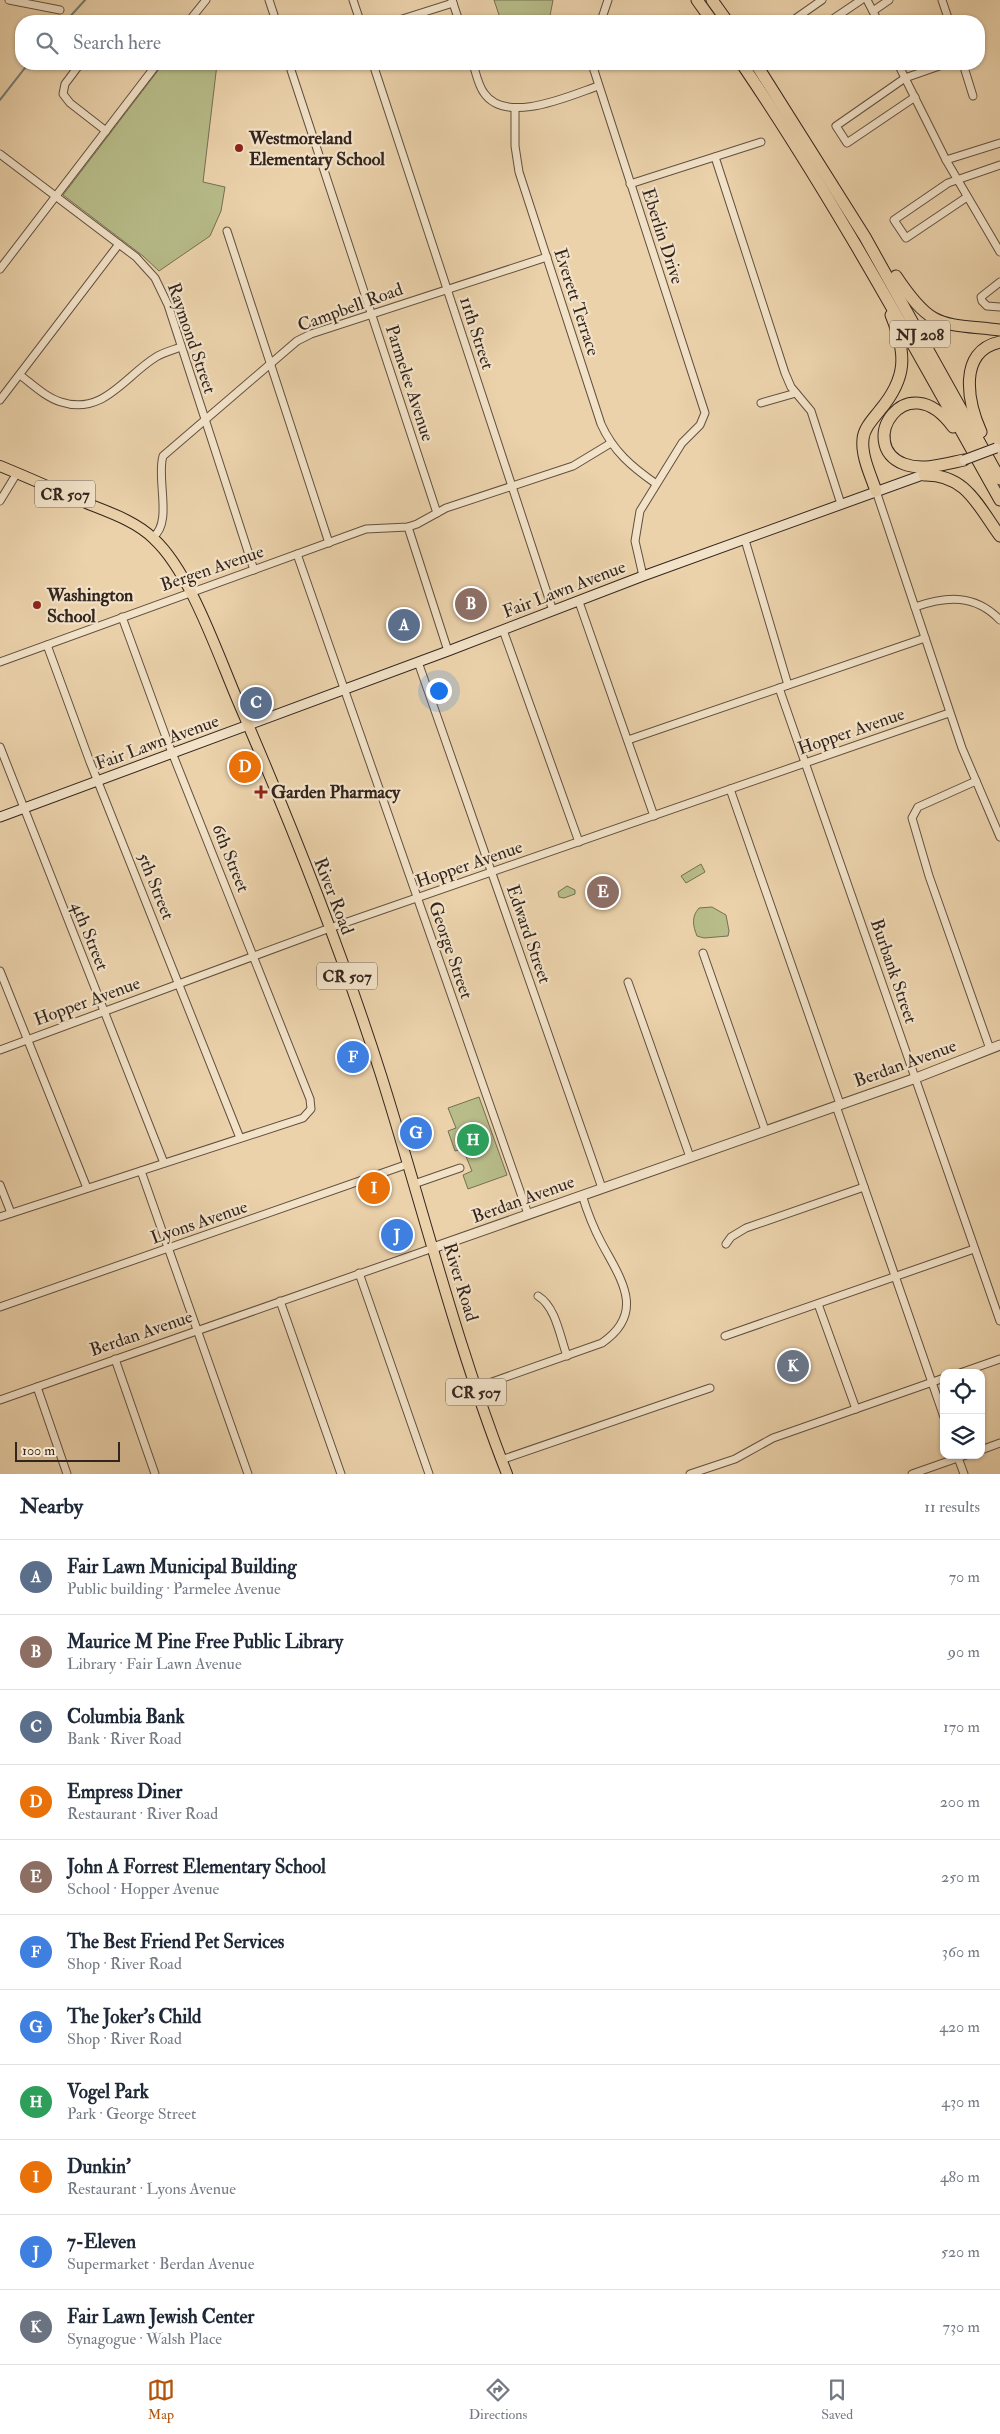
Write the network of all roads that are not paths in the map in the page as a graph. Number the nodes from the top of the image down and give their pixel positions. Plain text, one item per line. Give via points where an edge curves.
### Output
1 (9, 0) edge
2 (206, 0) edge
3 (268, 0) edge
4 (352, 0) edge
5 (608, 0) edge
6 (697, 0) edge
7 (712, 0) edge
8 (822, 0) edge
9 (861, 0) edge
10 (867, 0) edge
11 (889, 0) edge
12 (942, 0) edge
13 (452, 1) edge
14 (60, 10) dead end
15 (873, 11) junction
16 (194, 15) edge
17 (274, 15) edge
18 (358, 15) edge
19 (413, 15) edge
20 (457, 15) edge
21 (603, 15) edge
22 (708, 15) edge
23 (722, 15) edge
24 (801, 15) edge
25 (839, 15) edge
26 (875, 15) edge
27 (947, 15) edge
28 (76, 70) edge
29 (152, 70) edge
30 (292, 70) edge
31 (375, 70) edge
32 (475, 70) edge
33 (594, 70) edge
34 (746, 70) edge
35 (760, 70) edge
36 (901, 70) edge
37 (928, 70) edge
38 (964, 70) edge
39 (905, 78) junction
40 (598, 86) junction
41 (973, 96) dead end
42 (915, 97) junction
43 (514, 108) junction
44 (106, 131) junction
45 (761, 142) dead end
46 (1000, 143) edge
47 (0, 154) edge
48 (715, 157) junction
49 (946, 160) junction
50 (1000, 166) edge
51 (956, 179) junction
52 (630, 184) junction
53 (837, 190) junction
54 (56, 196) junction
55 (967, 196) junction
56 (227, 231) dead end
57 (119, 244) junction
58 (861, 252) junction
59 (1000, 252) edge
60 (547, 257) junction
61 (0, 269) edge
62 (1000, 282) edge
63 (447, 290) junction
64 (1000, 307) edge
65 (372, 314) junction
66 (1000, 330) edge
67 (1000, 342) edge
68 (181, 347) junction
69 (270, 364) junction
70 (20, 375) junction
71 (796, 392) junction
72 (0, 400) edge
73 (761, 403) dead end
74 (205, 419) junction
75 (611, 443) junction
76 (999, 446) edge
77 (964, 460) junction
78 (0, 466) edge
79 (17, 473) junction
80 (924, 475) junction
81 (1000, 478) edge
82 (655, 484) junction
83 (512, 487) junction
84 (876, 491) junction
85 (998, 496) edge
86 (0, 501) edge
87 (841, 504) junction
88 (437, 512) junction
89 (408, 528) junction
90 (1000, 536) edge
91 (153, 538) junction
92 (745, 540) junction
93 (329, 542) junction
94 (297, 554) junction
95 (254, 570) junction
96 (643, 576) junction
97 (190, 592) junction
98 (579, 602) junction
99 (915, 607) junction
100 (552, 611) junction
101 (122, 617) junction
102 (1000, 620) edge
103 (503, 630) junction
104 (925, 638) junction
105 (47, 644) junction
106 (448, 651) junction
107 (0, 662) edge
108 (418, 662) junction
109 (788, 685) junction
110 (344, 688) junction
111 (779, 688) junction
112 (949, 713) junction
113 (248, 724) junction
114 (628, 740) junction
115 (0, 747) edge
116 (173, 753) junction
117 (805, 763) junction
118 (98, 781) junction
119 (976, 781) junction
120 (730, 789) junction
121 (23, 809) junction
122 (654, 816) junction
123 (0, 817) edge
124 (1000, 837) edge
125 (579, 842) junction
126 (492, 872) junction
127 (417, 898) junction
128 (330, 928) junction
129 (703, 953) dead end
130 (254, 956) junction
131 (0, 971) edge
132 (628, 982) dead end
133 (179, 984) junction
134 (104, 1012) junction
135 (28, 1039) junction
136 (1000, 1045) edge
137 (990, 1049) junction
138 (0, 1050) edge
139 (916, 1078) junction
140 (838, 1105) junction
141 (765, 1130) junction
142 (240, 1138) junction
143 (690, 1157) junction
144 (164, 1163) junction
145 (408, 1164) junction
146 (460, 1168) dead end
147 (141, 1171) junction
148 (414, 1184) junction
149 (0, 1185) edge
150 (864, 1187) junction
151 (87, 1188) junction
152 (602, 1188) junction
153 (582, 1195) junction
154 (11, 1213) junction
155 (528, 1214) junction
156 (0, 1217) edge
157 (726, 1244) dead end
158 (168, 1248) junction
159 (433, 1248) junction
160 (974, 1249) junction
161 (358, 1273) junction
162 (895, 1277) junction
163 (538, 1296) dead end
164 (280, 1301) junction
165 (818, 1304) junction
166 (0, 1307) edge
167 (1000, 1321) edge
168 (197, 1330) junction
169 (725, 1336) dead end
170 (567, 1356) junction
171 (115, 1359) junction
172 (1000, 1359) edge
173 (971, 1369) edge
174 (940, 1380) edge
175 (932, 1383) junction
176 (37, 1387) junction
177 (475, 1388) junction
178 (710, 1388) dead end
179 (0, 1400) edge
180 (856, 1409) junction
181 (943, 1414) edge
182 (1000, 1444) edge
183 (985, 1449) edge
184 (953, 1459) edge
185 (959, 1459) edge
186 (501, 1460) junction
187 (67, 1474) edge
188 (155, 1474) edge
189 (248, 1474) edge
190 (341, 1474) edge
191 (429, 1474) edge
192 (506, 1474) edge
193 (690, 1474) edge
194 (912, 1474) edge
195 (964, 1474) edge

1 - 14 street
2 - 16 street
3 - 17 street
4 - 18 street
5 - 21 street
6 - 22 highway
7 - 23 highway
8 - 24 street
9 - 25 street
10 - 15 street
11 - 15 street
12 - 27 street
13 - 19 street
13 - 20 street
15 - 26 street
28 - 44 street via 65,84 63,94
29 - 44 street
30 - 65 street, Parmelee Avenue
31 - 63 street, 11th Street
32 - 43 street via 487,97 499,105
33 - 40 street, Eberlin Drive
34 - 58 highway, NJ 208
35 - 53 highway, NJ 208
36 - 39 street
37 - 39 street
38 - 41 street
39 - 42 street
39 - 42 street via 836,126 848,143
40 - 43 street via 541,105
40 - 52 street, Eberlin Drive
42 - 49 street
43 - 60 street, Everett Terrace via 519,172
44 - 54 street
45 - 48 street
46 - 49 street
47 - 54 street, Raymond Street
48 - 52 street
48 - 71 street via 785,373
49 - 51 street
50 - 51 street
51 - 55 street
51 - 55 street via 894,220 906,238
52 - 82 street, Eberlin Drive via 705,413 705,418 682,443
53 - 66 highway via 914,303 926,315 952,324
53 - 81 highway, NJ 208
54 - 57 street, Raymond Street
54 - 61 street
55 - 59 street
56 - 69 street
57 - 68 street, Raymond Street via 155,278
57 - 70 street
58 - 84 highway via 894,324 902,353 898,384 863,437 864,453
58 - 85 highway, NJ 208
60 - 63 street, Campbell Road
60 - 75 street, Everett Terrace via 598,415
62 - 64 street via 981,297 987,306
63 - 65 street, Campbell Road
63 - 83 street, 11th Street
65 - 69 street, Campbell Road via 304,337
65 - 88 street, Parmelee Avenue
67 - 81 highway via 985,348 975,360 968,389 974,415
68 - 70 street via 158,356 114,392 90,404 61,402
68 - 74 street, Raymond Street
69 - 74 street, Campbell Road
69 - 93 street
70 - 72 street
71 - 73 street
71 - 87 street via 811,411
74 - 91 street, Campbell Road via 163,456 162,521 158,534
74 - 95 street, Raymond Street
75 - 82 street, Everett Terrace via 625,460
75 - 83 street via 573,466
76 - 77 main road, Fair Lawn Avenue, bridge
77 - 80 main road, Fair Lawn Avenue
77 - 85 highway via 924,467 898,461 885,442 888,420 897,408 913,402 936,409 954,428
78 - 79 main road, River Road / CR 507
79 - 86 street
79 - 91 main road, River Road / CR 507 via 126,520
80 - 84 main road, Fair Lawn Avenue
80 - 90 highway via 946,476 958,482
82 - 96 street via 637,520 635,541
83 - 88 street
83 - 100 street, 11th Street
84 - 87 main road, Fair Lawn Avenue
84 - 99 street
87 - 92 main road, Fair Lawn Avenue
88 - 89 street
89 - 93 street, Bergen Avenue via 373,527
89 - 106 street
91 - 97 main road, River Road / CR 507 via 171,558
92 - 96 main road, Fair Lawn Avenue
92 - 109 street
93 - 94 street, Bergen Avenue
94 - 95 street, Bergen Avenue
94 - 110 street, George Street
95 - 97 street, Bergen Avenue
96 - 98 main road, Fair Lawn Avenue
97 - 101 street, Bergen Avenue
97 - 113 main road, River Road / CR 507
98 - 100 main road, Fair Lawn Avenue
98 - 114 street
99 - 102 street via 940,600 960,599 978,604
99 - 104 street
100 - 103 main road, Fair Lawn Avenue
101 - 105 street, Bergen Avenue
101 - 116 street, 6th Street
103 - 106 main road, Fair Lawn Avenue
103 - 125 street
104 - 109 street
104 - 112 street
105 - 107 street, Bergen Avenue
105 - 118 street, 5th Street
106 - 108 main road, Fair Lawn Avenue
108 - 110 main road, Fair Lawn Avenue
108 - 126 street, Edward Street
109 - 111 street
110 - 113 main road, Fair Lawn Avenue
110 - 127 street, George Street
111 - 114 street
111 - 117 street, Burbank Street
112 - 117 street, Hopper Avenue
112 - 119 street
113 - 116 main road, Fair Lawn Avenue
113 - 128 main road, River Road / CR 507
114 - 122 street
115 - 121 street, 4th Street
116 - 118 main road, Fair Lawn Avenue
116 - 130 street, 6th Street
117 - 120 street, Hopper Avenue
117 - 139 street, Burbank Street
118 - 121 main road, Fair Lawn Avenue
118 - 133 street, 5th Street
119 - 124 street
119 - 137 street via 918,807 912,814 912,822
120 - 122 street, Hopper Avenue
120 - 140 street
121 - 123 main road, Fair Lawn Avenue
121 - 134 street, 4th Street
122 - 125 street, Hopper Avenue
125 - 126 street, Hopper Avenue
126 - 127 street, Hopper Avenue
126 - 152 street, Edward Street
127 - 128 street, Hopper Avenue
127 - 155 street, George Street
128 - 130 street, Hopper Avenue
128 - 145 main road, River Road / CR 507
129 - 141 street
130 - 133 street, Hopper Avenue
130 - 142 street, 6th Street via 310,1099 311,1109 304,1118
131 - 135 street
132 - 143 street
133 - 134 street, Hopper Avenue
133 - 142 street, 5th Street
134 - 135 street, Hopper Avenue
134 - 144 street, 4th Street
135 - 138 street, Hopper Avenue
135 - 151 street
136 - 137 main road, Berdan Avenue
137 - 139 main road, Berdan Avenue
139 - 140 main road, Berdan Avenue
139 - 160 street, Burbank Street
140 - 141 main road, Berdan Avenue
140 - 150 street
141 - 143 main road, Berdan Avenue
142 - 144 street
143 - 152 main road, Berdan Avenue
144 - 147 street
145 - 148 main road, River Road / CR 507
145 - 158 street, Lyons Avenue
146 - 148 street
147 - 151 street
147 - 158 street
148 - 159 main road, River Road / CR 507
149 - 154 street
150 - 157 street via 746,1228
150 - 162 street
151 - 154 street
152 - 153 main road, Berdan Avenue
153 - 155 main road, Berdan Avenue
153 - 170 street via 594,1228 623,1280 627,1306 621,1324 610,1338
154 - 156 street
155 - 159 main road, Berdan Avenue
158 - 166 street, Lyons Avenue
158 - 168 street
159 - 161 street, Berdan Avenue
159 - 177 main road, River Road / CR 507
160 - 162 street
160 - 167 street, Burbank Street
161 - 164 street, Berdan Avenue
161 - 191 street
162 - 165 street
162 - 175 street
163 - 170 street via 551,1310
164 - 168 street, Berdan Avenue
164 - 190 street
165 - 169 street
165 - 180 street
168 - 171 street, Berdan Avenue
168 - 189 street
170 - 177 street
171 - 176 street, Berdan Avenue
171 - 188 street
172 - 173 street
174 - 175 street
175 - 180 street
175 - 181 street
176 - 179 street, Berdan Avenue
176 - 187 street
177 - 186 main road, River Road / CR 507
178 - 186 street
180 - 193 street via 773,1438 734,1459
182 - 183 street
184 - 194 street
185 - 195 street
186 - 192 main road, River Road / CR 507

